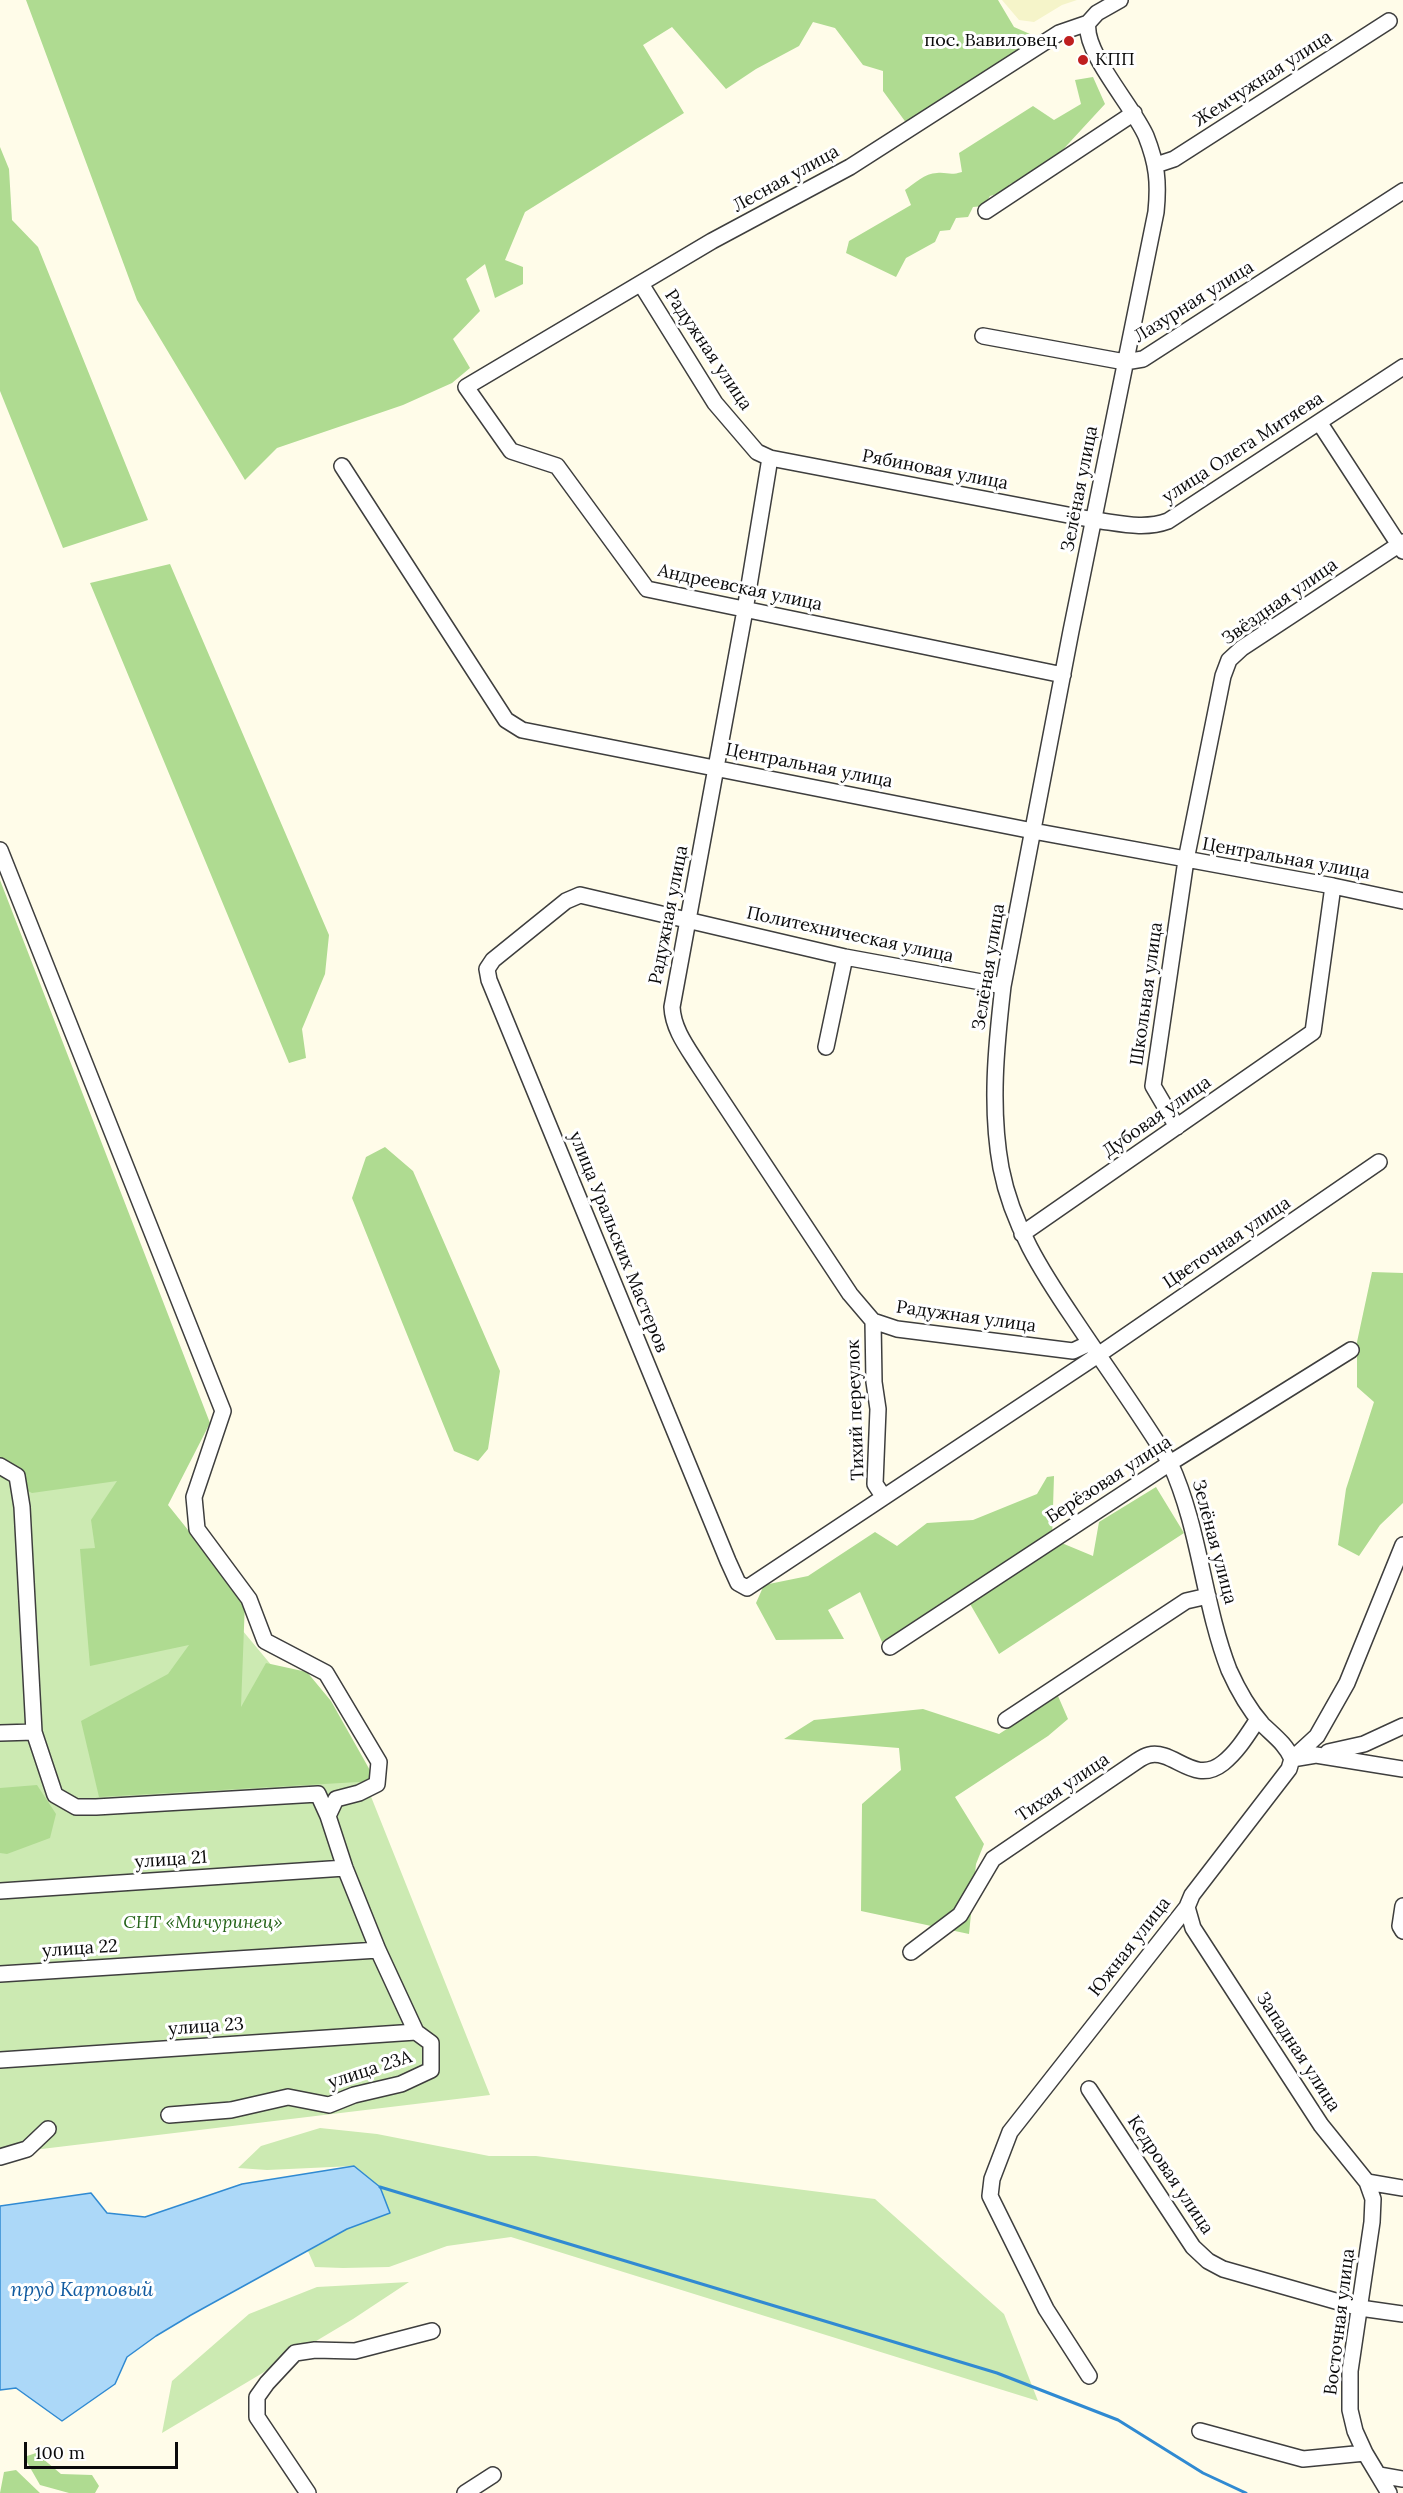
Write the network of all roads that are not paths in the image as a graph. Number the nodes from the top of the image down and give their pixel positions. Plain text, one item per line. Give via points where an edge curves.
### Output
1 (1120, 0) edge
2 (1389, 21) dead end
3 (1088, 23) junction
4 (1134, 113) junction
5 (1156, 165) junction
6 (1403, 191) edge
7 (986, 211) dead end
8 (641, 284) junction
9 (983, 336) dead end
10 (1125, 362) junction
11 (1403, 367) edge
12 (466, 387) joint
13 (1319, 422) junction
14 (770, 458) junction
15 (342, 466) dead end
16 (1094, 520) junction
17 (1402, 546) edge
18 (745, 610) junction
19 (1063, 675) junction
20 (715, 767) junction
21 (1032, 831) junction
22 (0, 850) edge
23 (1186, 860) junction
24 (1333, 886) junction
25 (1403, 901) edge
26 (690, 919) junction
27 (845, 957) junction
28 (1003, 987) junction
29 (826, 1047) dead end
30 (1177, 1127) junction
31 (1379, 1162) dead end
32 (1022, 1234) junction
33 (873, 1321) junction
34 (1094, 1349) junction
35 (1351, 1350) dead end
36 (1170, 1463) junction
37 (0, 1466) edge
38 (883, 1496) junction
39 (1403, 1545) edge
40 (1208, 1596) junction
41 (890, 1647) dead end
42 (1258, 1719) junction
43 (1006, 1720) dead end
44 (1403, 1726) edge
45 (34, 1732) junction
46 (0, 1733) edge
47 (1316, 1755) junction
48 (1292, 1759) junction
49 (1403, 1769) edge
50 (328, 1816) junction
51 (345, 1869) junction
52 (0, 1891) edge
53 (1403, 1906) edge
54 (1187, 1907) junction
55 (1403, 1931) edge
56 (378, 1950) junction
57 (911, 1952) dead end
58 (0, 1974) edge
59 (416, 2032) junction
60 (0, 2060) edge
61 (1089, 2090) dead end
62 (169, 2115) dead end
63 (48, 2129) dead end
64 (0, 2157) edge
65 (1367, 2182) junction
66 (1403, 2188) edge
67 (1359, 2308) junction
68 (1403, 2314) edge
69 (432, 2331) dead end
70 (1089, 2376) dead end
71 (1200, 2431) dead end
72 (1365, 2453) junction
73 (493, 2475) dead end
74 (1379, 2475) junction
75 (1403, 2479) edge
76 (308, 2493) edge
77 (465, 2493) edge
78 (1389, 2493) edge

1 - 3 street, Лесная улица
2 - 5 street, Жемчужная улица via 1174,159
3 - 4 street, Зелёная улица via 1087,36 1092,48
3 - 8 street, Лесная улица via 1059,33 850,167
4 - 5 street, Зелёная улица
4 - 7 street
5 - 10 street, Зелёная улица via 1156,212
6 - 10 street, Лазурная улица via 1143,359
8 - 12 street, Лесная улица
8 - 14 street, Радужная улица via 715,403 757,452
9 - 10 street, Лазурная улица
10 - 16 street, Зелёная улица
11 - 13 street, улица Олега Митяева
12 - 18 street, Андреевская улица via 511,451 558,466 647,589
13 - 16 street, улица Олега Митяева via 1168,521 1141,526
13 - 17 street
14 - 16 street, Рябиновая улица
14 - 18 street, Радужная улица
15 - 20 street, Центральная улица via 506,720 522,730
16 - 19 street, Зелёная улица
17 - 23 street, Звёздная улица via 1229,660
18 - 19 street, Андреевская улица
18 - 20 street, Радужная улица
19 - 21 street, Зелёная улица
20 - 21 street, Центральная улица
20 - 26 street, Радужная улица
21 - 23 street, Центральная улица
21 - 28 street, Зелёная улица
22 - 50 street via 223,1411 194,1497 197,1529 249,1599 266,1641 326,1673 379,1762 377,1784 336,1799
23 - 24 street, Центральная улица
23 - 30 street, Школьная улица via 1153,1086
24 - 25 street, Центральная улица
24 - 30 street, Дубовая улица via 1313,1032
26 - 27 street, Политехническая улица
26 - 33 street, Радужная улица via 672,1006 672,1018 680,1036 850,1294
26 - 38 street, улица Уральских Мастеров via 580,895 566,901 493,960 487,969 489,980 738,1583 747,1588
27 - 28 street, Политехническая улица
27 - 29 street
28 - 32 street, Зелёная улица via 997,1040 997,1133 1001,1169
30 - 32 street, Дубовая улица
31 - 34 street, Цветочная улица
32 - 34 street, Зелёная улица
33 - 34 street, Радужная улица via 897,1329 1073,1351
33 - 38 street, Тихий переулок via 878,1409 875,1484
34 - 36 street, Зелёная улица
34 - 38 street, Цветочная улица
35 - 36 street, Берёзовая улица
36 - 40 street, Зелёная улица via 1181,1487
36 - 41 street, Берёзовая улица
37 - 45 street via 17,1476 22,1507
39 - 48 street, Южная улица via 1347,1683 1317,1736
40 - 42 street, Зелёная улица via 1229,1669
40 - 43 street via 1186,1601
42 - 48 street, Зелёная улица
42 - 57 street, Тихая улица via 1223,1763 1208,1770 1192,1770 1150,1754 1137,1761 993,1859 960,1915
44 - 47 street via 1365,1744
45 - 46 street
45 - 50 street via 55,1795 76,1807 318,1794
47 - 48 street
47 - 49 street
48 - 54 street, Южная улица via 1286,1774 1192,1895
50 - 51 street
51 - 52 street, улица 21
51 - 56 street
53 - 55 street
54 - 65 street, Западная улица via 1193,1928 1321,2126
54 - 70 street, Южная улица via 1010,2132 992,2179 990,2196 1046,2309
56 - 58 street, улица 22
56 - 59 street
59 - 60 street, улица 23
59 - 62 street, улица 23А via 431,2043 431,2070 401,2084 329,2105 288,2097 231,2110
61 - 67 street, Кедровая улица via 1193,2247 1208,2261 1223,2269
63 - 64 street via 27,2149
65 - 66 street
65 - 67 street, Восточная улица via 1373,2199 1372,2222
67 - 68 street, Кедровая улица
67 - 72 street, Восточная улица via 1349,2401 1355,2431
69 - 76 street via 355,2351 295,2353 257,2397 257,2417
71 - 72 street via 1303,2459
72 - 74 street, Восточная улица
73 - 77 street
74 - 75 street
74 - 78 street, Восточная улица

